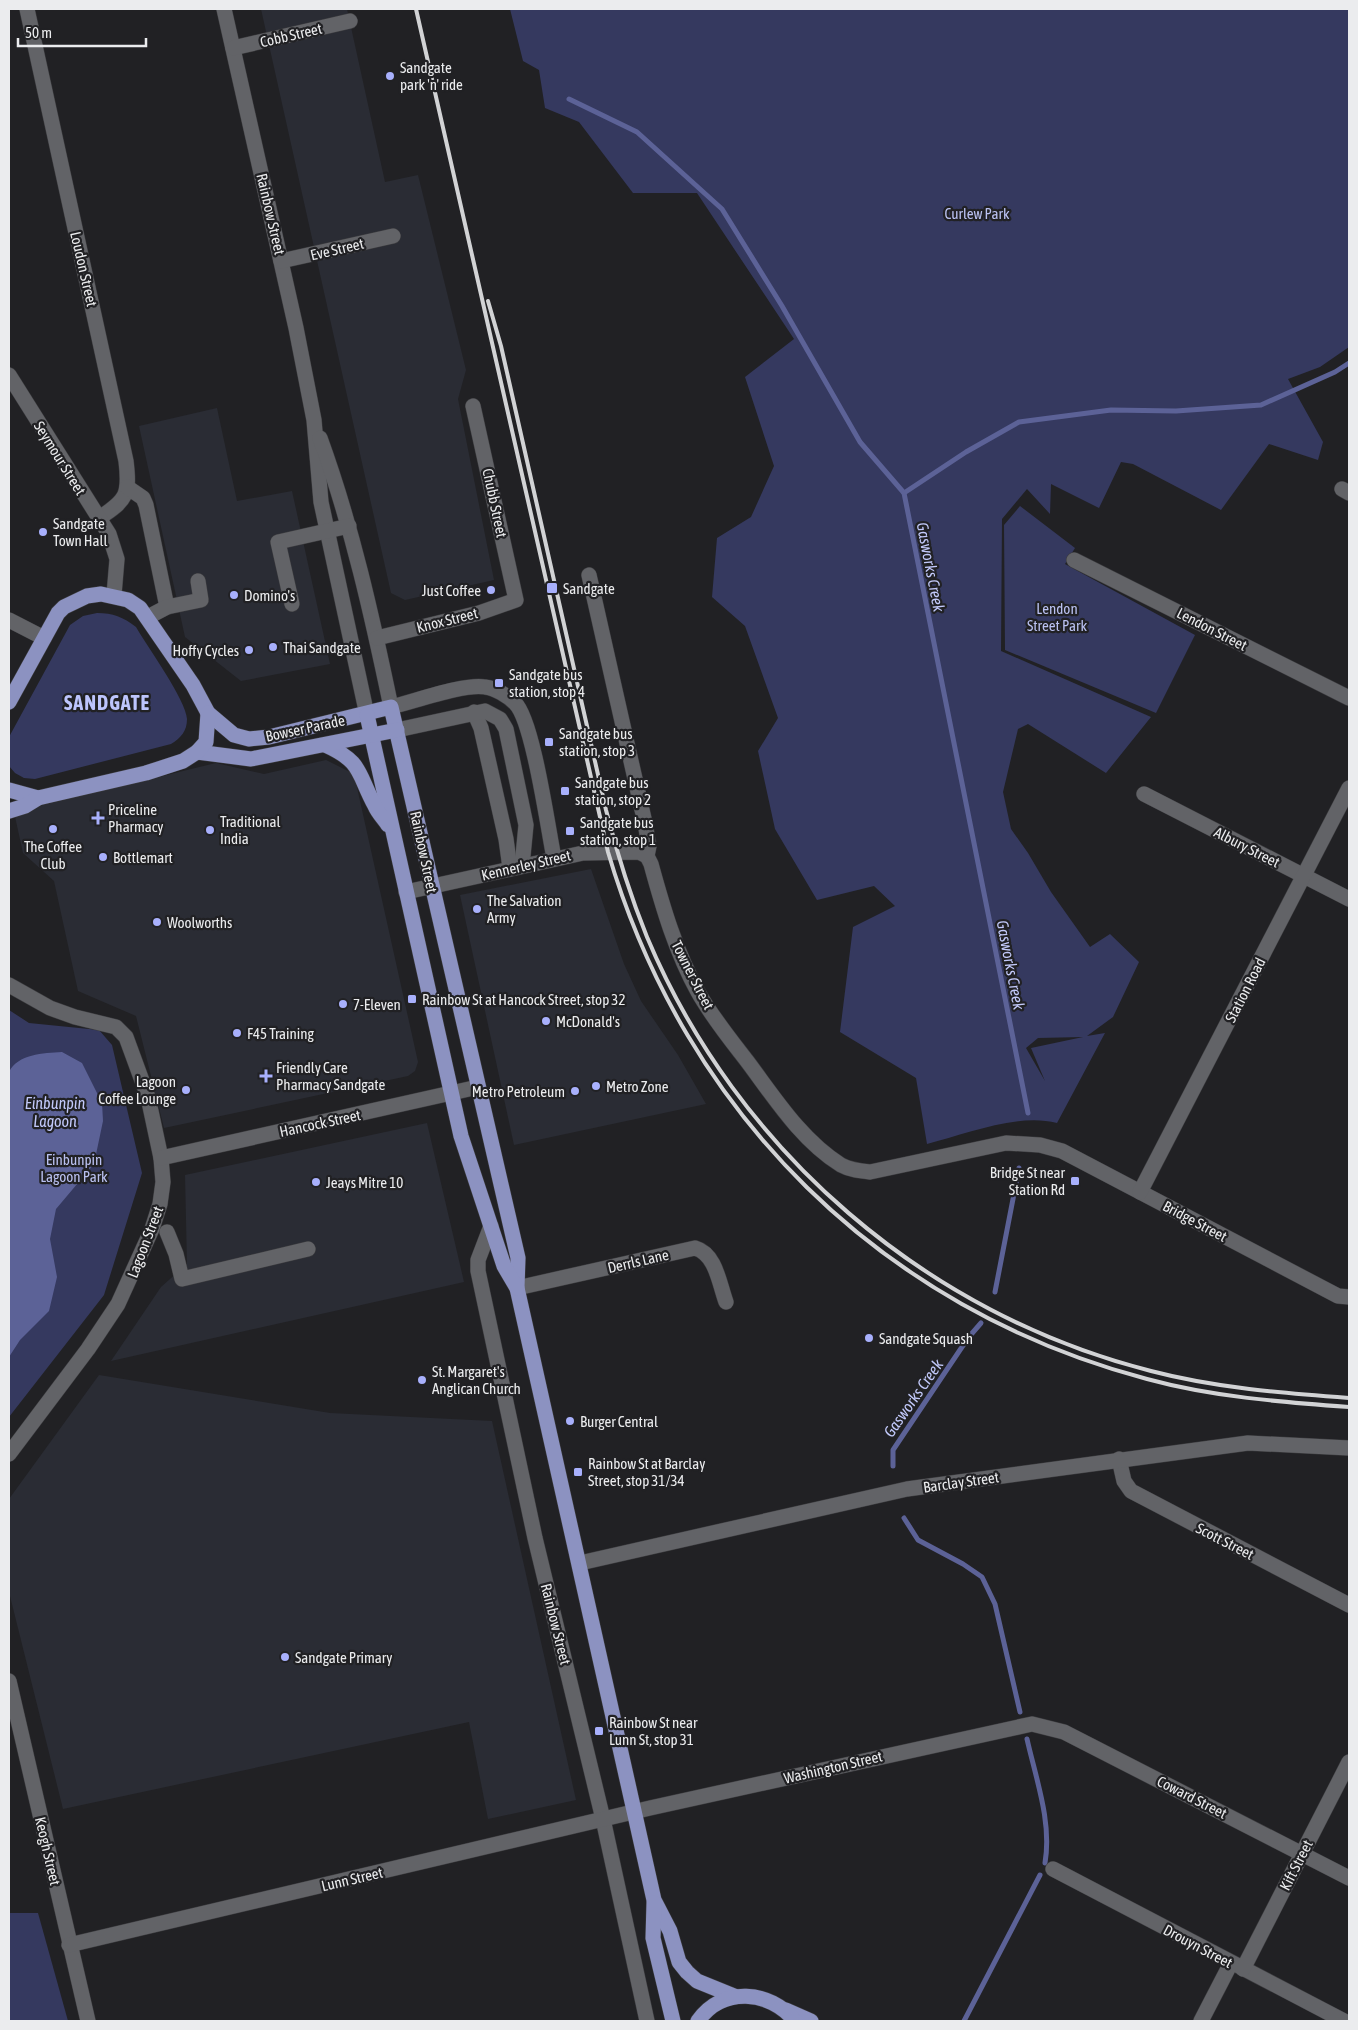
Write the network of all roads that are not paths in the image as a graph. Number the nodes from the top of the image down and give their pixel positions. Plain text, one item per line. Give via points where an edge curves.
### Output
1 (26, 9) edge
2 (224, 9) edge
3 (350, 21) dead end
4 (233, 48) junction
5 (393, 236) dead end
6 (281, 261) junction
7 (9, 375) edge
8 (473, 406) dead end
9 (314, 420) junction
10 (128, 487) junction
11 (99, 518) junction
12 (348, 526) junction
13 (326, 531) junction
14 (1074, 560) dead end
15 (589, 575) dead end
16 (198, 581) dead end
17 (114, 595) junction
18 (516, 600) joint
19 (292, 604) dead end
20 (167, 607) junction
21 (148, 617) junction
22 (9, 620) edge
23 (44, 638) junction
24 (377, 638) junction
25 (1349, 698) edge
26 (9, 702) edge
27 (392, 707) junction
28 (474, 712) junction
29 (208, 713) junction
30 (366, 715) junction
31 (397, 730) junction
32 (371, 736) junction
33 (325, 745) junction
34 (196, 752) junction
35 (1349, 788) edge
36 (9, 790) edge
37 (1144, 794) dead end
38 (38, 798) junction
39 (9, 811) edge
40 (394, 833) junction
41 (647, 856) junction
42 (554, 858) junction
43 (516, 867) junction
44 (1304, 876) junction
45 (432, 886) junction
46 (406, 892) junction
47 (1349, 900) edge
48 (9, 986) edge
49 (478, 1087) junction
50 (451, 1094) junction
51 (1040, 1145) joint
52 (161, 1158) junction
53 (1140, 1192) junction
54 (491, 1226) junction
55 (166, 1232) dead end
56 (308, 1249) dead end
57 (517, 1288) junction
58 (1349, 1297) edge
59 (726, 1302) dead end
60 (1349, 1448) edge
61 (9, 1454) edge
62 (1119, 1460) junction
63 (580, 1563) junction
64 (1349, 1605) edge
65 (9, 1680) edge
66 (1032, 1724) joint
67 (1349, 1762) edge
68 (634, 1812) junction
69 (603, 1819) junction
70 (1302, 1854) junction
71 (1053, 1869) dead end
72 (1349, 1878) edge
73 (654, 1900) junction
74 (69, 1945) junction
75 (1237, 1966) junction
76 (734, 1996) junction
77 (785, 2009) junction
78 (88, 2021) edge
79 (647, 2021) edge
80 (673, 2021) edge
81 (698, 2021) edge
82 (795, 2021) edge
83 (810, 2021) edge
84 (1201, 2021) edge
85 (1344, 2021) edge

1 - 10 street, Loudon Street via 124,448
2 - 4 street, Rainbow Street
3 - 4 street, Cobb Street
4 - 6 street, Rainbow Street
5 - 6 street, Eve Street
6 - 9 street, Rainbow Street
7 - 11 street, Seymour Street
8 - 18 street, Chubb Street
9 - 12 street, Rainbow Street
9 - 13 street, Rainbow Street via 317,476
10 - 11 street via 122,501
10 - 20 street via 143,498 146,506
11 - 17 street, Seymour Street via 115,547
12 - 13 street
12 - 24 street, Rainbow Street
13 - 19 street via 278,542
13 - 30 street, Rainbow Street
14 - 25 street, Lendon Street
15 - 41 street, Towner Street via 645,823 649,846
16 - 20 street via 201,600
17 - 21 main road via 128,600
17 - 23 main road via 101,594 74,601 58,613
18 - 24 street, Knox Street via 479,613
20 - 21 street
21 - 29 main road
22 - 23 street
23 - 26 main road
24 - 27 street, Rainbow Street
27 - 30 main road, Bowser Parade
27 - 31 main road, Rainbow Street
27 - 42 street via 485,686 516,704 531,738
28 - 31 street
28 - 43 street via 482,728 506,839
28 - 43 street via 494,714 506,729 526,825
29 - 30 main road, Bowser Parade via 234,734 249,739
29 - 34 main road via 206,742
30 - 32 main road, Rainbow Street
31 - 32 main road, Bowser Parade
31 - 45 main road, Rainbow Street
32 - 33 main road, Bowser Parade
32 - 40 main road, Rainbow Street
33 - 34 main road, Bowser Parade via 251,759
33 - 40 main road via 344,753 361,772 375,806
34 - 38 main road via 173,766
35 - 44 street, Station Road
36 - 38 main road
37 - 44 street, Albury Street
38 - 39 main road
40 - 46 main road, Rainbow Street
41 - 42 street, Kennerley Street via 639,852 598,852
41 - 51 street, Towner Street via 667,920 699,993 792,1121 841,1165 870,1172 1006,1143
42 - 43 street, Kennerley Street
43 - 45 street, Kennerley Street
44 - 47 street, Albury Street
44 - 53 street, Station Road
45 - 46 street, Kennerley Street
45 - 49 main road, Rainbow Street
46 - 50 main road, Rainbow Street
48 - 52 street, Lagoon Street via 50,1008 116,1027 126,1037 148,1097
49 - 50 street, Hancock Street
49 - 57 main road, Rainbow Street via 518,1258
50 - 52 street, Hancock Street
50 - 54 main road, Rainbow Street via 461,1136
51 - 53 street, Bridge Street via 1062,1151
52 - 61 street, Lagoon Street via 163,1182 160,1204 127,1288 88,1349
53 - 58 street, Bridge Street via 1338,1296
54 - 57 main road, Rainbow Street via 504,1266
54 - 69 street, Rainbow Street via 478,1260 478,1271 535,1538
55 - 56 street via 176,1254 182,1280
57 - 59 street, Derrls Lane via 696,1248 705,1251 711,1259
57 - 63 main road, Rainbow Street
60 - 62 street, Barclay Street via 1248,1443
62 - 63 street, Barclay Street via 907,1489
62 - 64 street, Scott Street via 1124,1481 1131,1492
63 - 68 main road, Rainbow Street
65 - 74 street, Keogh Street
66 - 68 street, Washington Street
66 - 70 street, Coward Street via 1064,1732
67 - 70 street, Kift Street
68 - 69 street, Lunn Street
68 - 73 main road, Rainbow Street
69 - 74 street, Lunn Street
69 - 79 street, Rainbow Street
70 - 72 street, Coward Street
70 - 75 street, Kift Street
71 - 75 street, Drouyn Street
73 - 76 main road, Rainbow Street via 670,1931 679,1962 687,1972 697,1981
73 - 80 main road, Rainbow Street via 653,1938
74 - 78 street, Keogh Street
75 - 84 street, Kift Street
75 - 85 street, Drouyn Street
76 - 77 main road via 751,1996
76 - 81 main road via 718,2003
77 - 82 main road
77 - 83 main road

